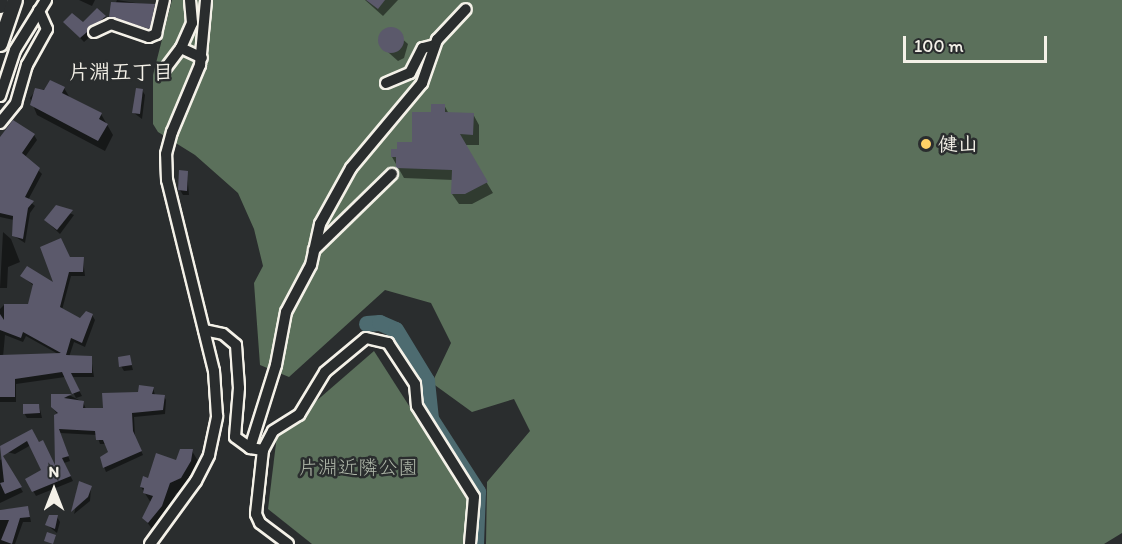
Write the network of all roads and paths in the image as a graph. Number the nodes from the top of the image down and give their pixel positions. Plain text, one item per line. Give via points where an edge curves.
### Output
1 (1, 0) edge
2 (15, 0) edge
3 (46, 0) edge
4 (164, 0) edge
5 (190, 0) edge
6 (206, 0) edge
7 (0, 6) edge
8 (466, 9) dead end
9 (39, 12) junction
10 (94, 32) dead end
11 (0, 44) edge
12 (435, 45) junction
13 (181, 48) junction
14 (201, 58) junction
15 (165, 69) dead end
16 (386, 83) dead end
17 (0, 96) edge
18 (0, 123) edge
19 (392, 174) dead end
20 (314, 250) junction
21 (204, 330) junction
22 (250, 448) junction
23 (262, 450) junction
24 (150, 544) edge
25 (288, 544) edge
26 (470, 544) edge

1 - 7 main road
2 - 11 main road
3 - 9 street
4 - 10 street via 156,34 149,37 111,24
5 - 13 street via 192,23
6 - 14 street
8 - 12 street
9 - 17 street via 15,50
9 - 18 street via 47,29 27,65 16,102
12 - 16 street via 423,48 410,73
12 - 20 street via 422,83 351,168 320,224
13 - 14 street
13 - 15 street
14 - 21 street via 166,154 167,180
19 - 20 street
20 - 22 street via 311,266 286,312 276,365
21 - 22 street via 223,334 236,345 239,388 235,437
21 - 24 street via 216,389 214,438 196,481
22 - 23 street
23 - 25 street via 256,514 260,524
23 - 26 street via 273,431 299,415 325,372 366,338 388,343 415,384 417,406 474,497

